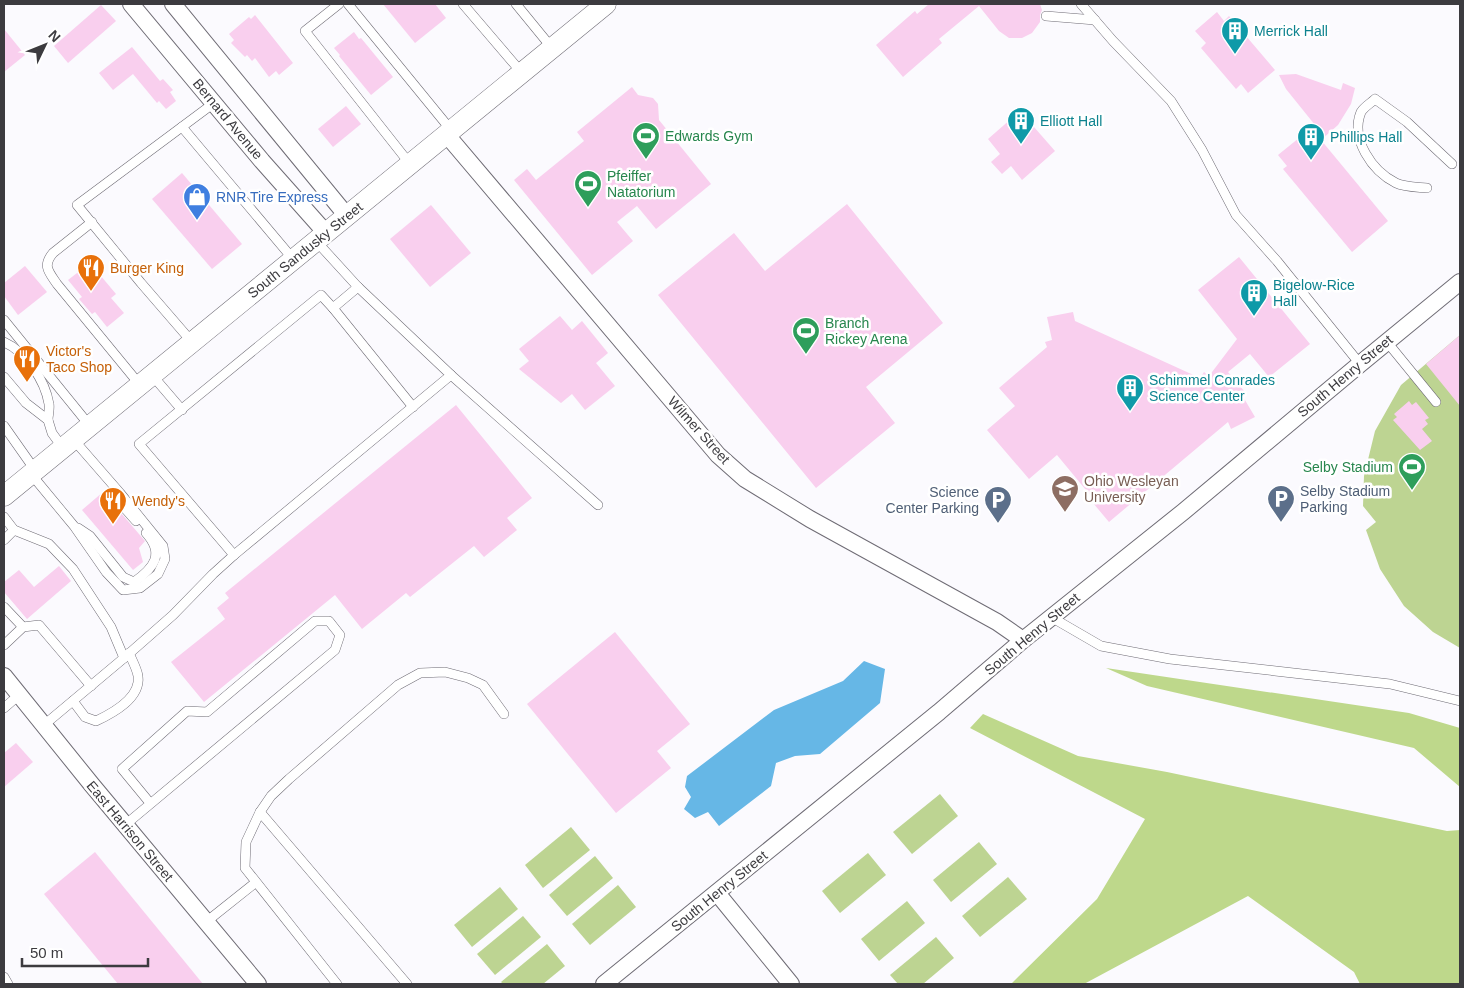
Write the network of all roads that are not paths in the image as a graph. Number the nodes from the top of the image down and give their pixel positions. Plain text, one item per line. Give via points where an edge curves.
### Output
1 (131, 4) edge
2 (173, 4) edge
3 (338, 4) edge
4 (348, 4) edge
5 (464, 4) edge
6 (516, 4) edge
7 (606, 4) edge
8 (1081, 4) edge
9 (1046, 16) dead end
10 (1095, 20) junction
11 (552, 48) junction
12 (522, 73) junction
13 (214, 103) junction
14 (182, 127) junction
15 (449, 132) junction
16 (410, 164) junction
17 (1452, 164) dead end
18 (1426, 188) dead end
19 (347, 216) junction
20 (92, 222) junction
21 (321, 237) junction
22 (293, 259) junction
23 (1460, 282) edge
24 (358, 287) junction
25 (333, 308) junction
26 (4, 320) edge
27 (4, 342) edge
28 (192, 342) junction
29 (1386, 342) junction
30 (1360, 364) junction
31 (452, 375) junction
32 (4, 376) edge
33 (146, 380) junction
34 (1436, 402) dead end
35 (413, 407) junction
36 (182, 410) junction
37 (48, 420) junction
38 (4, 426) edge
39 (90, 426) junction
40 (68, 444) junction
41 (33, 472) junction
42 (4, 496) edge
43 (598, 505) dead end
44 (4, 517) edge
45 (14, 530) junction
46 (4, 540) edge
47 (234, 555) junction
48 (4, 608) edge
49 (1050, 617) junction
50 (23, 627) junction
51 (1023, 640) junction
52 (4, 645) edge
53 (127, 656) junction
54 (4, 676) edge
55 (91, 686) junction
56 (20, 695) junction
57 (73, 701) junction
58 (1460, 701) edge
59 (4, 708) edge
60 (504, 714) dead end
61 (44, 725) junction
62 (150, 803) junction
63 (260, 812) junction
64 (125, 825) junction
65 (256, 883) junction
66 (717, 893) junction
67 (206, 922) junction
68 (4, 977) edge
69 (8, 984) edge
70 (258, 984) edge
71 (337, 984) edge
72 (407, 984) edge
73 (604, 984) edge
74 (791, 984) edge

1 - 13 street, Bernard Avenue
2 - 19 street
3 - 16 lane via 305,32
4 - 15 lane
5 - 12 lane
6 - 11 lane
7 - 11 street, South Sandusky Street
8 - 10 lane
9 - 10 lane
10 - 30 lane via 1172,101 1236,215
11 - 12 street, South Sandusky Street
12 - 15 street, South Sandusky Street
13 - 14 lane
13 - 21 street, Bernard Avenue
14 - 20 lane via 77,205
14 - 22 lane
15 - 16 street, South Sandusky Street
15 - 51 street, Wilmer Street via 718,455 745,479 810,519 997,622
16 - 19 street, South Sandusky Street
17 - 18 lane via 1407,122 1375,99 1362,111 1357,129 1364,151 1376,168 1397,183
19 - 21 street, South Sandusky Street
20 - 28 lane
20 - 33 lane via 48,258 47,269 57,284
21 - 22 street, South Sandusky Street
21 - 24 lane
22 - 28 street, South Sandusky Street
23 - 29 street, South Henry Street
24 - 25 lane
24 - 31 lane
25 - 35 lane
25 - 36 lane via 321,294
26 - 39 lane
27 - 37 lane via 13,346 43,383 49,406
28 - 33 street, South Sandusky Street
29 - 30 street, South Henry Street
29 - 34 lane
30 - 49 street, South Henry Street via 1183,512
31 - 35 lane
31 - 43 lane
32 - 37 lane via 26,403
33 - 36 lane
33 - 39 street, South Sandusky Street
35 - 47 lane
36 - 47 lane via 140,444
37 - 40 lane via 52,432
38 - 41 lane
39 - 40 street, South Sandusky Street
40 - 41 street, South Sandusky Street
40 - 41 lane via 116,488 164,546 165,559 158,574 140,588 124,590 106,572
41 - 42 street, South Sandusky Street
44 - 45 lane
45 - 46 lane
45 - 53 lane via 49,544 73,569
47 - 53 lane
48 - 50 lane
49 - 51 street, South Henry Street
49 - 58 lane via 1101,646 1170,659 1390,684
50 - 52 lane
50 - 55 lane via 39,625
51 - 66 street, South Henry Street
53 - 55 lane
53 - 57 lane via 139,676 135,693 129,699 96,720 85,717
54 - 56 street, East Harrison Street
55 - 57 lane
56 - 59 lane
56 - 61 street, East Harrison Street
57 - 61 lane
60 - 63 lane via 483,685 445,672 420,673 398,686 289,779
61 - 64 street, East Harrison Street
62 - 62 lane via 335,650 340,635 329,621 315,622 207,712 188,711 122,769
62 - 64 lane
63 - 65 lane via 246,842 244,868
63 - 72 lane
64 - 67 street, East Harrison Street
65 - 67 lane
65 - 71 lane
66 - 73 street, South Henry Street
66 - 74 street
67 - 70 street, East Harrison Street
68 - 69 lane

